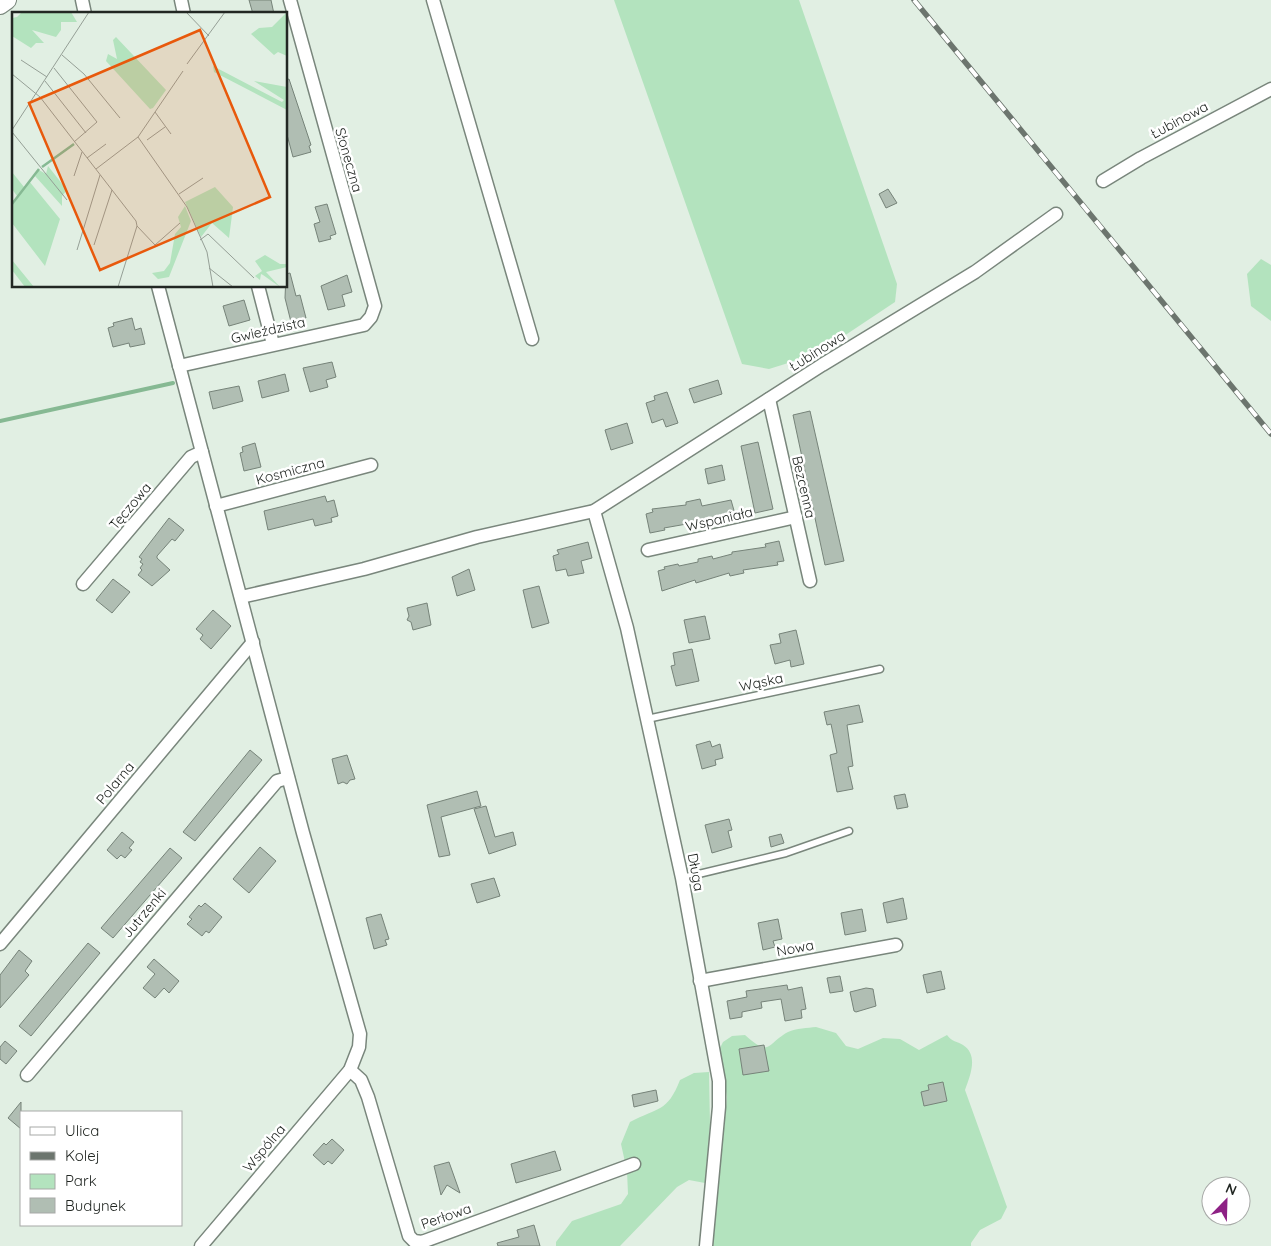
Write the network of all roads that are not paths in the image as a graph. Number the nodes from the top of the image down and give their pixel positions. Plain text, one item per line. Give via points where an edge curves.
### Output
1 (7, 0) edge
2 (290, 0) edge
3 (433, 0) edge
4 (0, 5) edge
5 (1271, 89) edge
6 (1103, 180) dead end
7 (1056, 214) dead end
8 (159, 288) edge
9 (259, 288) edge
10 (364, 325) joint
11 (532, 339) dead end
12 (273, 344) junction
13 (179, 366) junction
14 (769, 399) junction
15 (202, 452) junction
16 (371, 465) dead end
17 (216, 506) junction
18 (594, 511) junction
19 (796, 517) junction
20 (648, 550) dead end
21 (810, 581) dead end
22 (83, 584) dead end
23 (241, 597) junction
24 (253, 642) junction
25 (880, 669) dead end
26 (647, 719) junction
27 (288, 778) junction
28 (849, 830) dead end
29 (682, 878) junction
30 (0, 944) edge
31 (896, 944) dead end
32 (700, 982) junction
33 (350, 1070) junction
34 (27, 1074) dead end
35 (634, 1164) dead end
36 (201, 1246) edge
37 (706, 1246) edge

1 - 4 street
2 - 10 street, Słoneczna via 373,295 375,306
3 - 11 street
5 - 6 street, Łubinowa
7 - 14 street, Łubinowa via 975,272
8 - 13 street, Wspólna
9 - 12 street
10 - 12 street, Gwieździsta
12 - 13 street, Gwieździsta
13 - 15 street, Wspólna
14 - 18 street, Łubinowa
14 - 19 street, Bezcenna
15 - 17 street, Wspólna
15 - 22 street, Tęczowa via 191,457
16 - 17 street, Kosmiczna
17 - 23 street, Wspólna
18 - 23 street
18 - 26 street, Długa
19 - 20 street, Wspaniała
19 - 21 street, Bezcenna
23 - 24 street, Wspólna
24 - 27 street, Wspólna
24 - 30 street, Polarna
25 - 26 lane, Wąska
26 - 29 street, Długa
27 - 33 street, Wspólna via 360,1034 360,1047
27 - 34 street, Jutrzenki via 277,781
28 - 29 lane via 786,853
29 - 32 street, Długa
31 - 32 street, Nowa
32 - 37 street, Długa via 718,1081 719,1107
33 - 35 street, Perłowa via 361,1080 368,1097 409,1236 414,1241 422,1242
33 - 36 street, Wspólna

